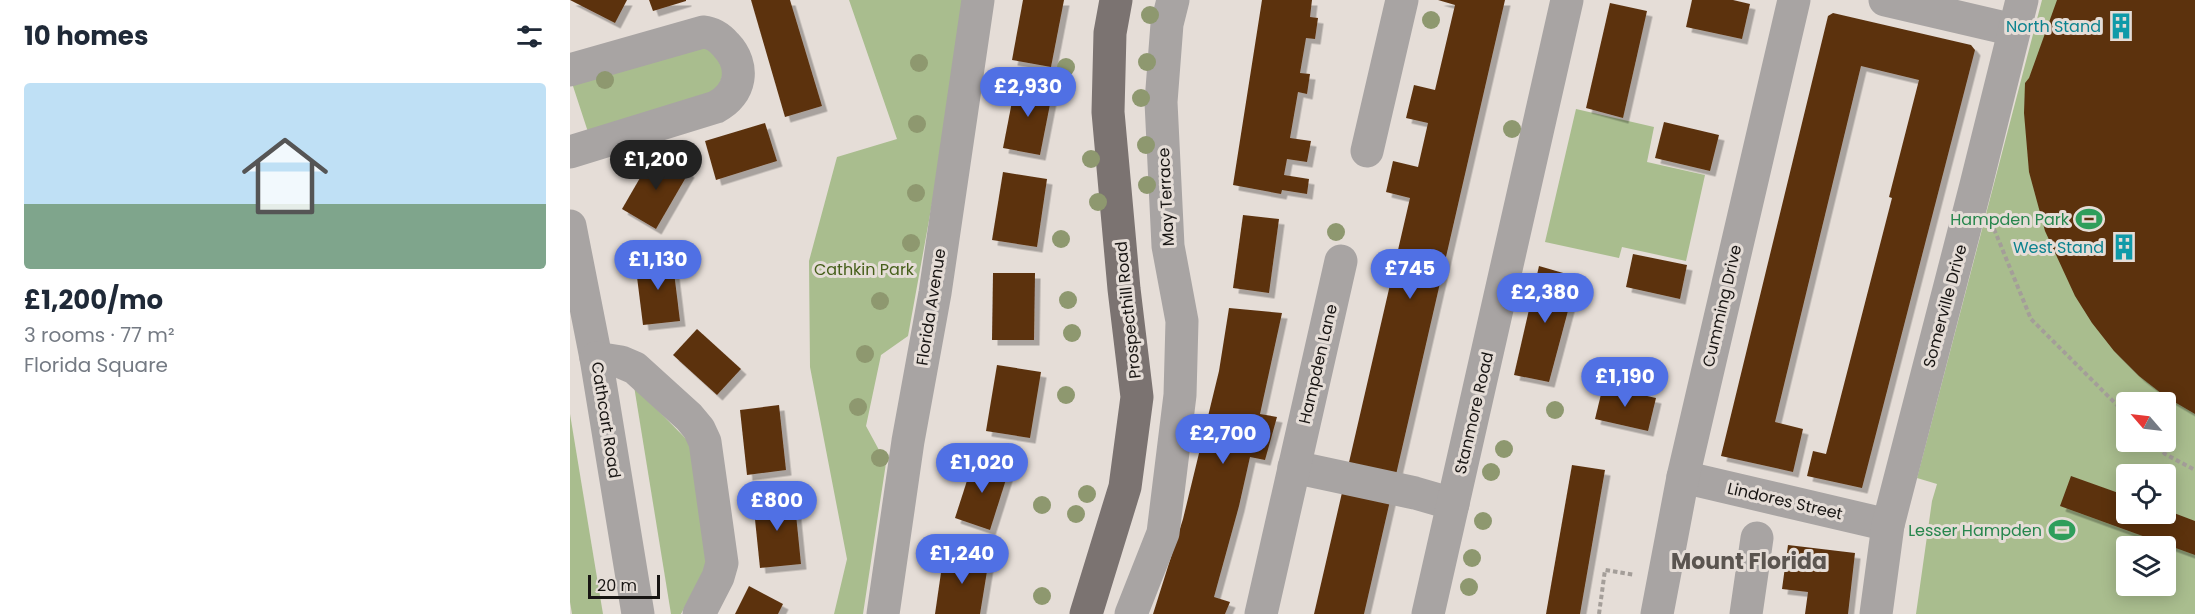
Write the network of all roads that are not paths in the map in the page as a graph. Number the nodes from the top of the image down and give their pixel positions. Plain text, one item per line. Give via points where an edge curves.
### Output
1 (978, 0) edge
2 (1116, 0) edge
3 (1173, 0) edge
4 (1402, 0) edge
5 (1567, 0) edge
6 (1794, 0) edge
7 (1885, 0) edge
8 (2018, 15) edge
9 (570, 70) edge
10 (1367, 151) dead end
11 (570, 152) edge
12 (570, 226) edge
13 (1341, 261) dead end
14 (596, 358) junction
15 (1180, 395) junction
16 (1137, 397) junction
17 (1294, 467) junction
18 (1683, 477) junction
19 (1453, 504) junction
20 (1888, 525) junction
21 (1757, 538) dead end
22 (638, 614) edge
23 (699, 614) edge
24 (883, 614) edge
25 (1086, 614) edge
26 (1131, 614) edge
27 (1261, 614) edge
28 (1428, 614) edge
29 (1657, 614) edge
30 (1746, 614) edge
31 (1876, 614) edge

1 - 24 street, Florida Avenue
2 - 16 main road, Prospecthill Road via 1110,33 1108,112
3 - 15 street, May Terrace via 1167,24 1161,102 1168,246 1182,321
4 - 10 street
5 - 19 street, Stanmore Road
6 - 18 street, Cumming Drive
7 - 8 street
8 - 20 street, Somerville Drive
9 - 11 street via 702,32 719,37 739,67 732,95 716,107
12 - 14 street, Cathcart Road
13 - 17 street, Hampden Lane
14 - 22 street, Cathcart Road
14 - 23 street via 635,368 689,417 705,442 722,563
15 - 16 street
15 - 26 street, May Terrace via 1163,533
16 - 25 main road, Prospecthill Road via 1125,487
17 - 19 street
17 - 27 street, Hampden Lane
18 - 20 street, Lindores Street
18 - 29 street, Cumming Drive
19 - 28 street, Stanmore Road
20 - 31 street, Somerville Drive
21 - 30 street

